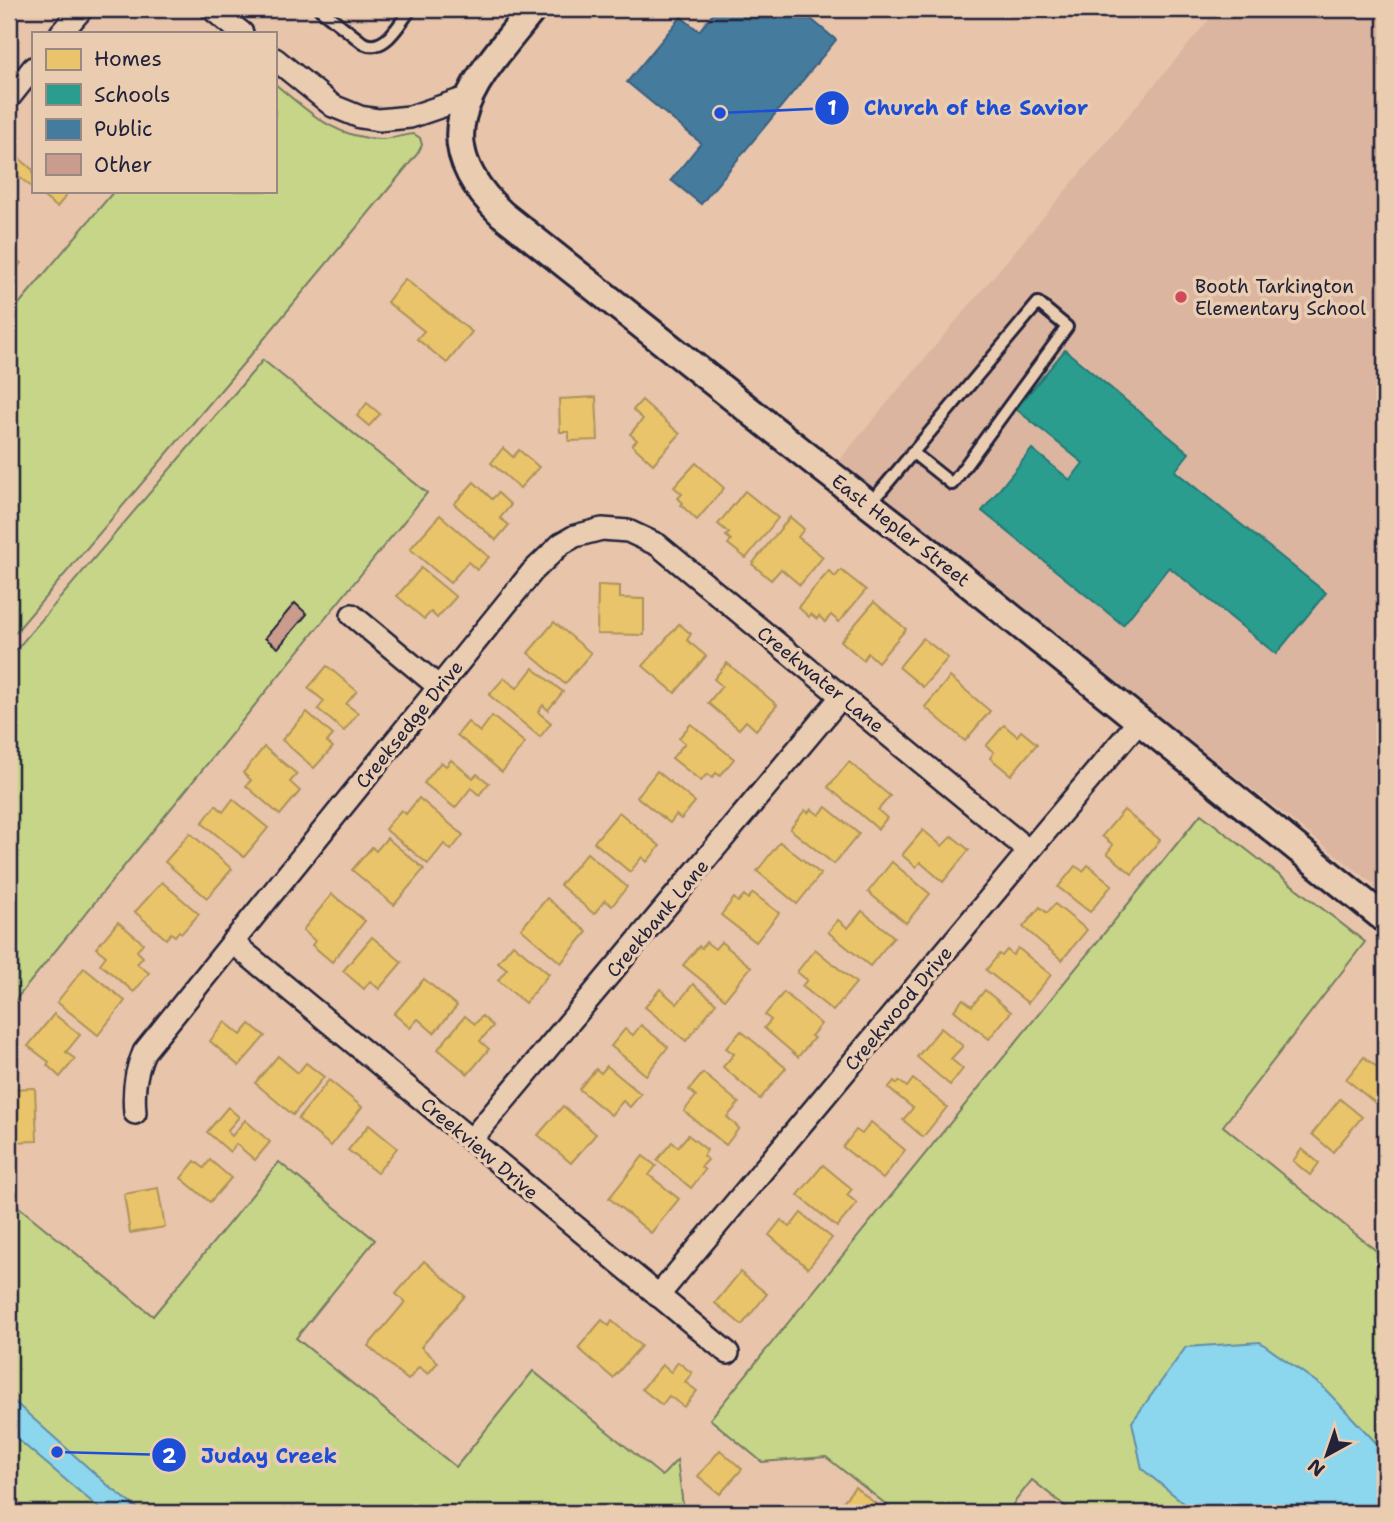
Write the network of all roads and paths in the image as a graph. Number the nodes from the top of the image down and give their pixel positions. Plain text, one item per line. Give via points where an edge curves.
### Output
1 (212, 9) edge
2 (320, 9) edge
3 (411, 9) edge
4 (533, 9) edge
5 (241, 32) edge
6 (276, 60) edge
7 (32, 69) edge
8 (9, 98) edge
9 (466, 106) junction
10 (912, 452) junction
11 (869, 505) junction
12 (602, 520) joint
13 (352, 615) dead end
14 (439, 687) junction
15 (842, 696) junction
16 (1139, 721) junction
17 (1029, 850) junction
18 (1385, 919) edge
19 (232, 942) junction
20 (135, 1113) dead end
21 (471, 1140) junction
22 (658, 1296) junction
23 (728, 1353) dead end

1 - 5 street
2 - 3 lane via 370,47 384,42
4 - 9 street via 487,66
6 - 9 street via 333,106 360,117 411,117
7 - 8 street
9 - 11 street, East Hepler Street via 460,137 464,160 472,179 502,214
10 - 10 lane via 1038,303 1067,327 952,484
10 - 11 lane
11 - 16 street, East Hepler Street
12 - 14 street, Creeksedge Drive via 546,557
12 - 15 street, Creekwater Lane via 658,545
13 - 14 street
14 - 19 street, Creeksedge Drive
15 - 17 street, Creekwater Lane
15 - 21 street, Creekbank Lane
16 - 17 street, Creekwood Drive
16 - 18 street, East Hepler Street
17 - 22 street, Creekwood Drive
19 - 20 street, Creeksedge Drive via 144,1052 134,1084
19 - 21 street, Creekview Drive
21 - 22 street, Creekview Drive
22 - 23 street, Creekview Drive

